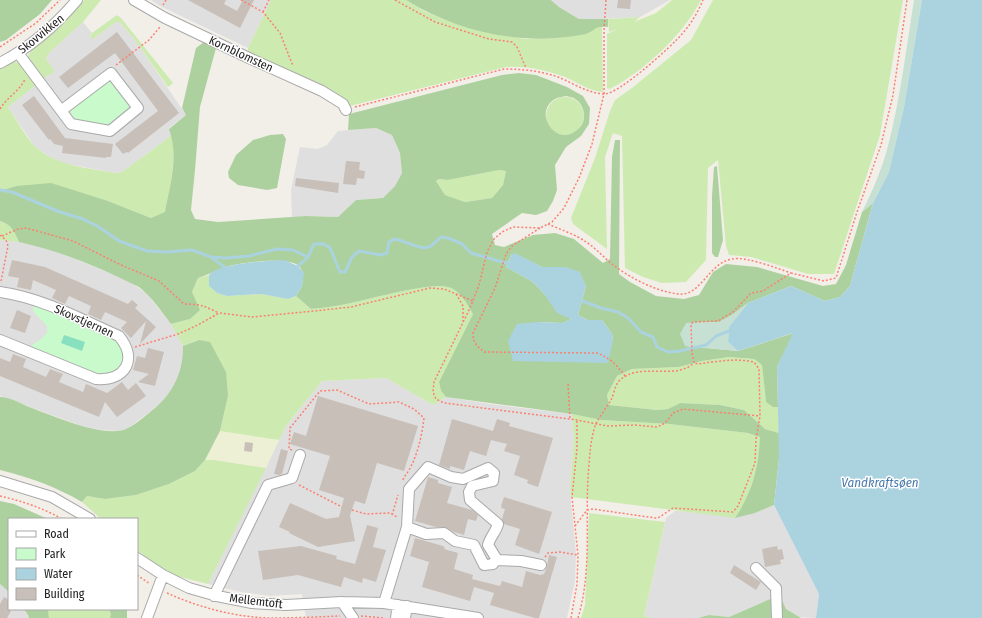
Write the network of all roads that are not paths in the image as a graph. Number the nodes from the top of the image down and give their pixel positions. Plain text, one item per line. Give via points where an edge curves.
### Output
1 (77, 0) edge
2 (134, 0) edge
3 (18, 53) junction
4 (0, 63) edge
5 (62, 110) junction
6 (346, 110) road end
7 (1, 287) edge
8 (0, 340) edge
9 (300, 455) road end
10 (0, 481) edge
11 (88, 518) edge
12 (407, 525) junction
13 (138, 559) edge
14 (495, 560) junction
15 (541, 564) road end
16 (756, 568) dead end
17 (163, 575) junction
18 (214, 596) junction
19 (342, 602) junction
20 (384, 603) junction
21 (402, 606) junction
22 (147, 618) edge
23 (353, 618) edge
24 (396, 618) edge
25 (405, 618) edge
26 (475, 618) edge
27 (777, 618) edge

1 - 3 street, Skovvikken via 51,28
2 - 6 street, Kornblomsten via 165,18 332,97 343,104
3 - 4 street, Skovvikken
3 - 5 street
5 - 5 street via 111,73 138,108 110,131 71,124
7 - 8 street, Skovstjernen via 119,336 126,344 127,363 123,372 114,378 96,379
9 - 18 street via 292,478 268,485
10 - 11 street via 52,497
12 - 14 street via 426,534 444,533 455,541 474,545 484,565 493,564
12 - 14 street via 409,488 428,467 463,479 488,468 494,473 493,481 472,486 469,492 470,500 498,524 488,545
12 - 20 street
13 - 17 street, Mellemtoft
14 - 15 street
16 - 27 street via 776,588
17 - 18 street, Mellemtoft via 189,588
17 - 22 street
18 - 19 street, Mellemtoft via 252,603 286,605
19 - 20 street, Mellemtoft
19 - 23 street
20 - 21 street, Mellemtoft
21 - 24 street
21 - 25 street
21 - 26 street, Mellemtoft

